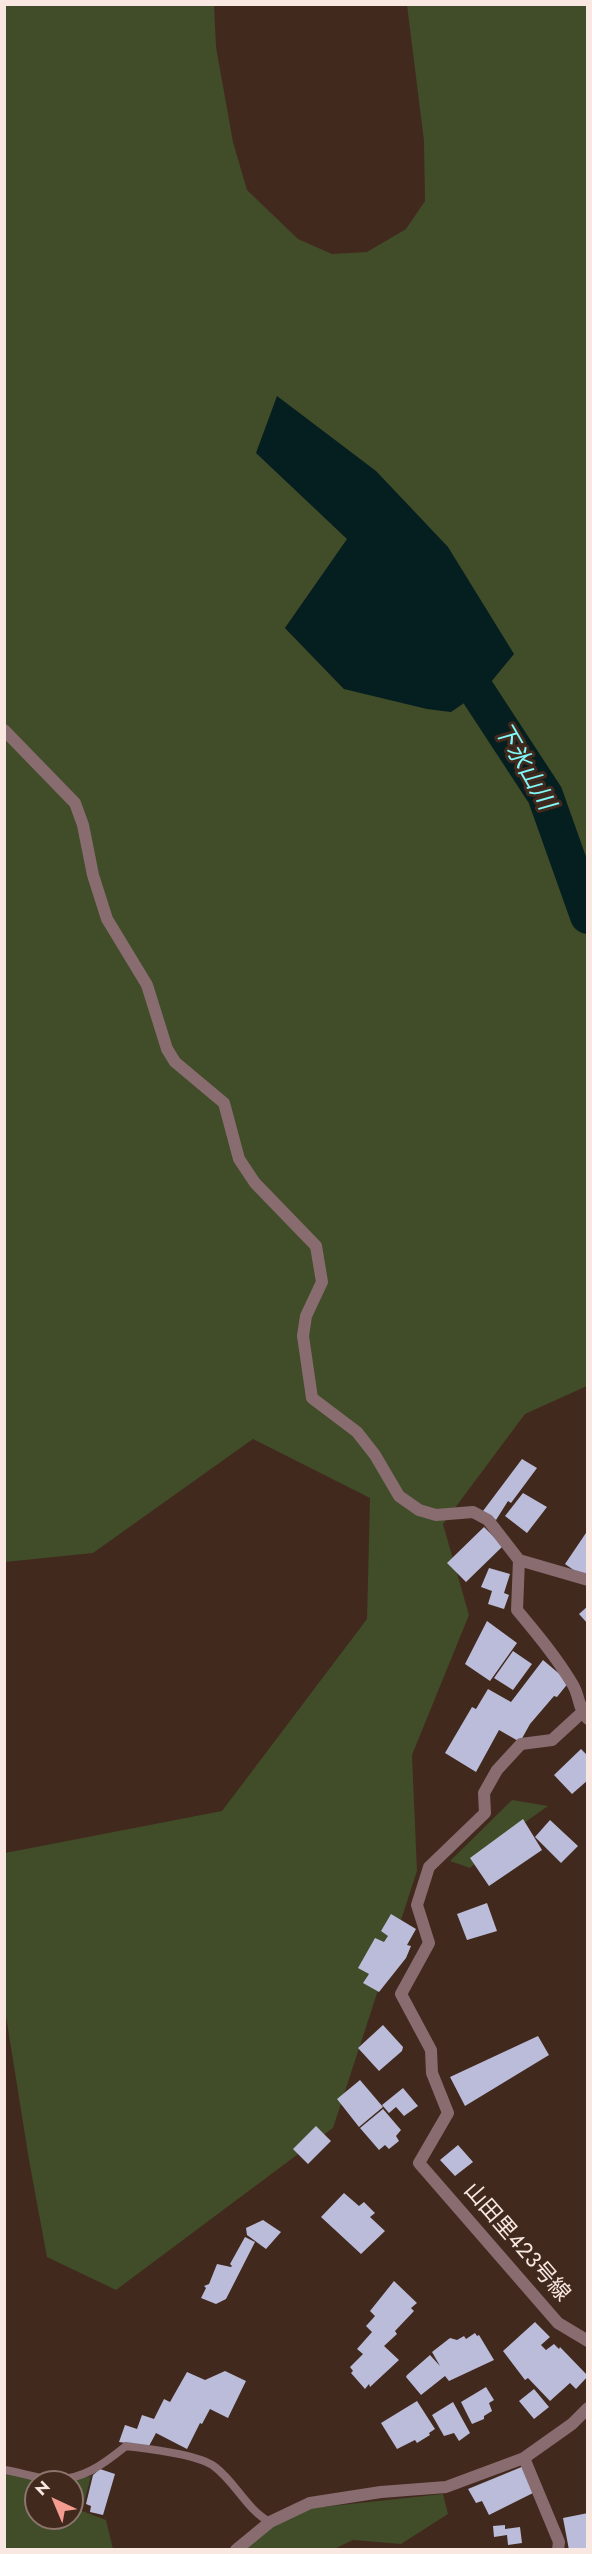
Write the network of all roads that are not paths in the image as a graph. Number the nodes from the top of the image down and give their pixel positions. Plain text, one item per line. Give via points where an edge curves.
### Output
1 (4, 730) edge
2 (519, 1560) junction
3 (588, 1580) edge
4 (585, 1713) edge
5 (588, 2341) edge
6 (588, 2408) edge
7 (524, 2458) junction
8 (4, 2470) edge
9 (270, 2522) junction
10 (236, 2550) edge
11 (558, 2550) edge

1 - 2 street via 75,803 107,919 147,985 167,1049 175,1062 224,1103 239,1159 255,1183 316,1246 322,1282 306,1316 303,1336 312,1398 357,1432 399,1496 419,1510 436,1515 473,1512 488,1520
2 - 3 street
2 - 4 street via 517,1610 550,1650 575,1688
4 - 5 street, 山田里４２３号線 via 552,1740 520,1744 484,1792 485,1813 429,1867 417,1905 429,1943 401,1994 431,2050 432,2073 448,2113 419,2163 558,2323
6 - 7 street
7 - 9 street via 447,2487 310,2503
7 - 11 street via 559,2542
8 - 9 lane via 52,2479 79,2476 126,2446 185,2456 214,2466 258,2516
9 - 10 street

